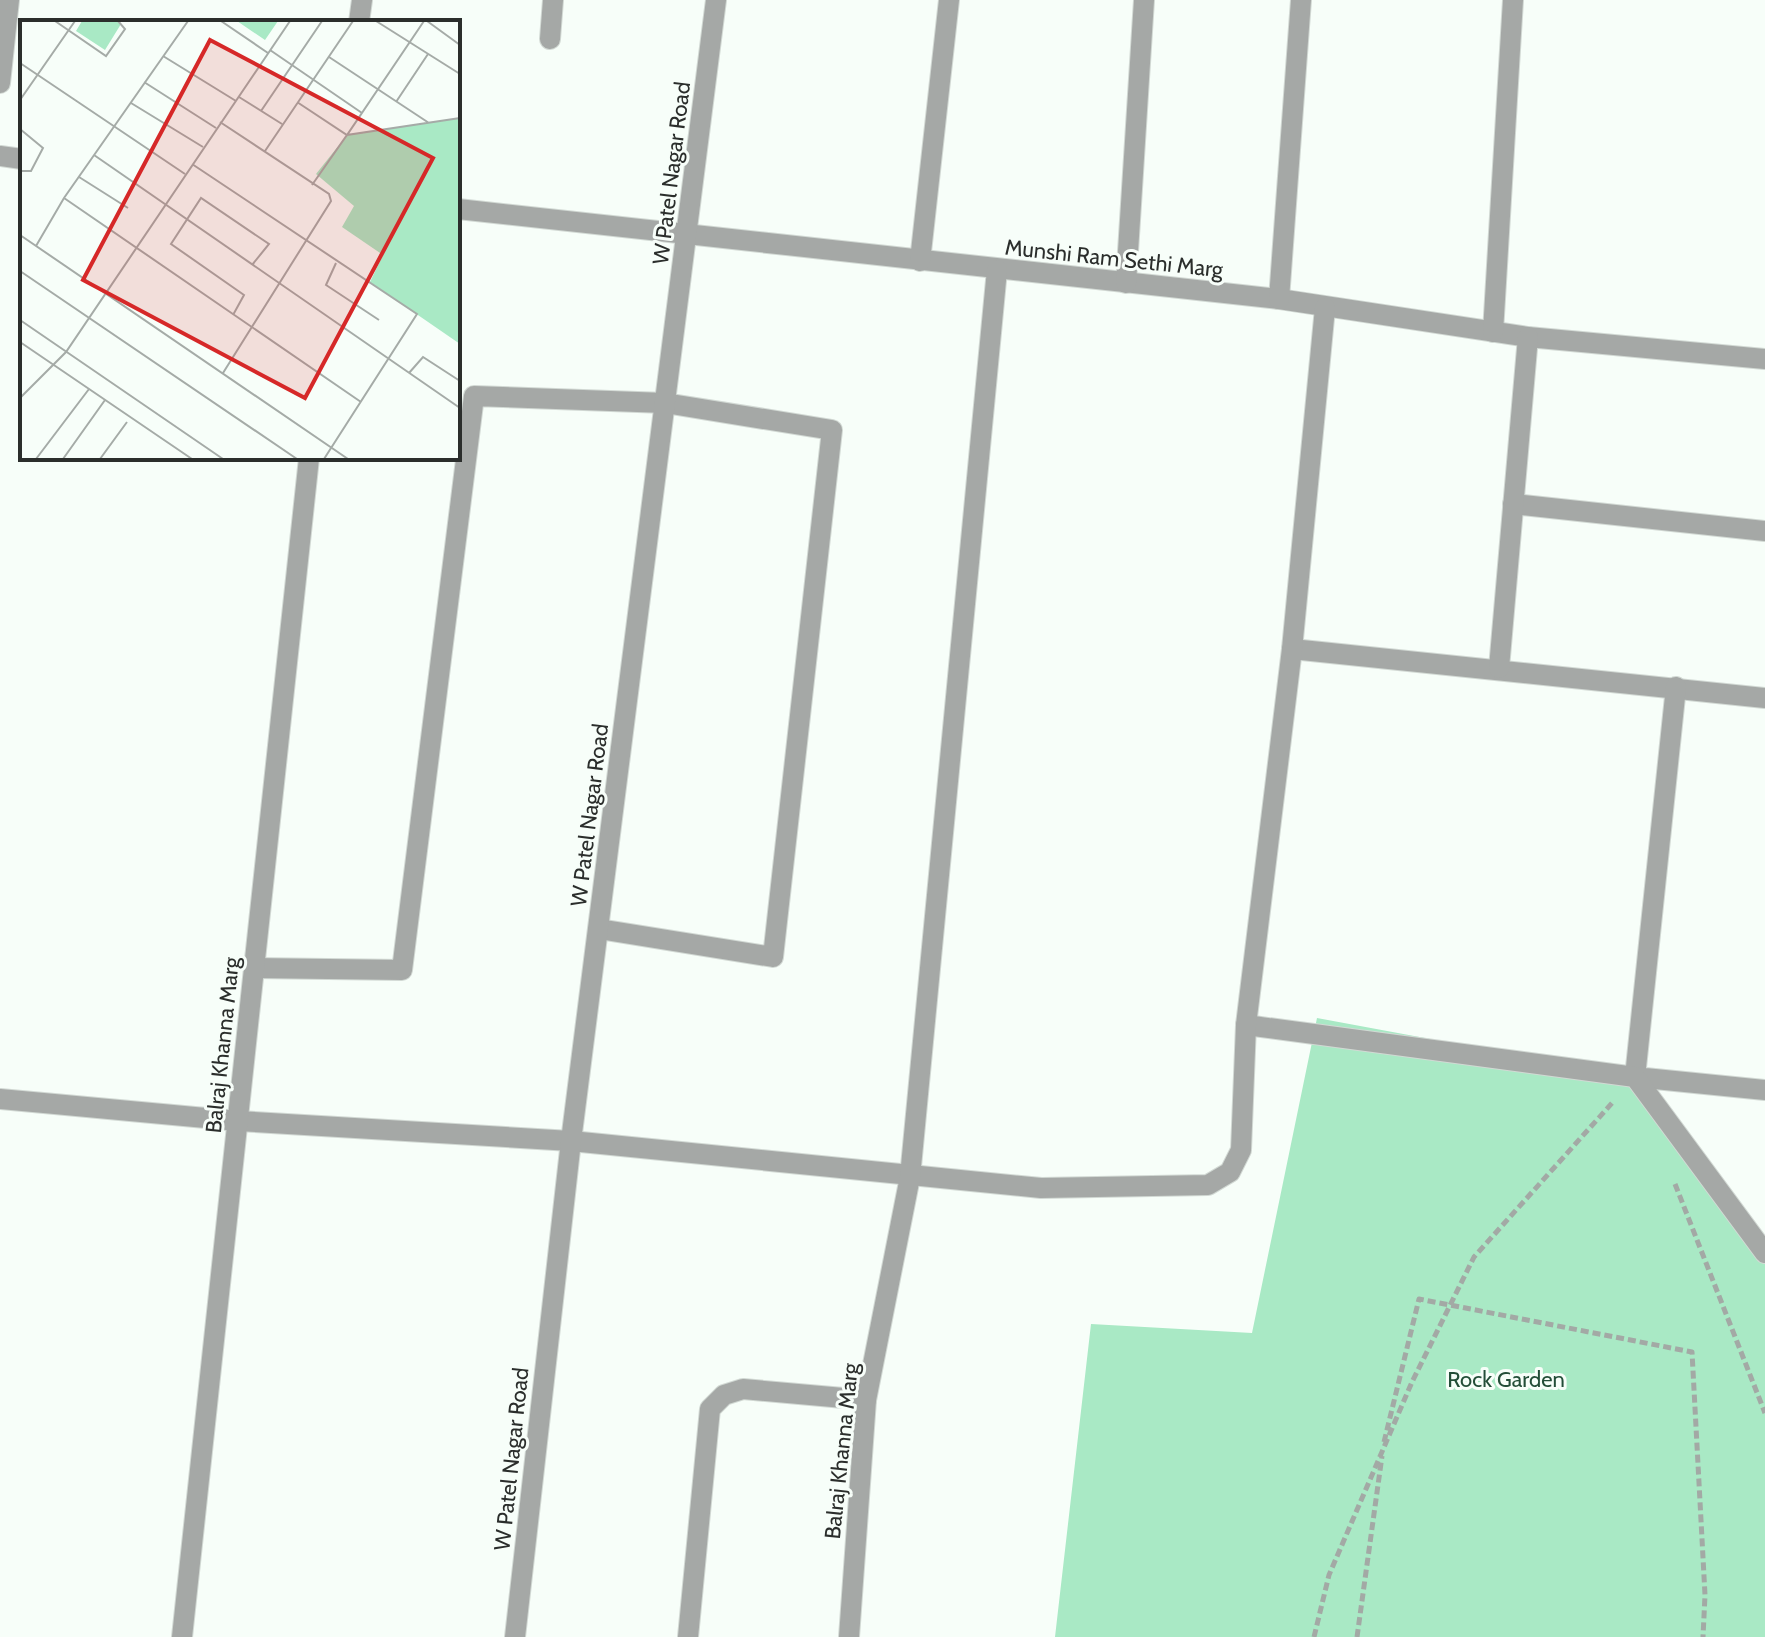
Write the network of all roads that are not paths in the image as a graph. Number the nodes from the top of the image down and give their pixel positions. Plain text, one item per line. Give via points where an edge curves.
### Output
1 (9, 0) edge
2 (362, 0) edge
3 (553, 0) edge
4 (716, 0) edge
5 (949, 0) edge
6 (1144, 0) edge
7 (1301, 0) edge
8 (1513, 0) edge
9 (359, 20) edge
10 (550, 39) dead end
11 (0, 83) edge
12 (0, 156) edge
13 (20, 159) edge
14 (460, 209) edge
15 (688, 235) junction
16 (920, 261) junction
17 (997, 270) junction
18 (1126, 283) junction
19 (1279, 299) junction
20 (1325, 308) junction
21 (1493, 332) junction
22 (1528, 337) junction
23 (1765, 359) edge
24 (665, 403) junction
25 (309, 460) edge
26 (1513, 504) junction
27 (1765, 531) edge
28 (1292, 649) junction
29 (1499, 668) junction
30 (1676, 687) junction
31 (1765, 698) edge
32 (599, 929) junction
33 (254, 968) junction
34 (1246, 1025) junction
35 (1635, 1077) junction
36 (1765, 1090) edge
37 (0, 1099) edge
38 (238, 1121) junction
39 (571, 1141) junction
40 (910, 1177) junction
41 (1765, 1253) edge
42 (866, 1400) junction
43 (182, 1637) edge
44 (515, 1637) edge
45 (688, 1637) edge
46 (849, 1637) edge

1 - 11 street
2 - 9 street
3 - 10 street
4 - 15 street, W Patel Nagar Road
5 - 16 street
6 - 18 street
7 - 19 street
8 - 21 street
12 - 13 street
14 - 15 street, Munshi Ram Sethi Marg
15 - 16 street, Munshi Ram Sethi Marg
15 - 24 street, W Patel Nagar Road
16 - 17 street, Munshi Ram Sethi Marg
17 - 18 street, Munshi Ram Sethi Marg
17 - 40 street, Balraj Khanna Marg
18 - 19 street, Munshi Ram Sethi Marg
19 - 20 street, Munshi Ram Sethi Marg
20 - 21 street, Munshi Ram Sethi Marg
20 - 28 street
21 - 22 street, Munshi Ram Sethi Marg
22 - 23 street, Munshi Ram Sethi Marg
22 - 26 street
24 - 32 street, W Patel Nagar Road
24 - 32 street via 832,430 773,957
24 - 33 street via 474,396 402,970
25 - 33 street, Balraj Khanna Marg
26 - 27 street
26 - 29 street
28 - 29 street
28 - 34 street
29 - 30 street
30 - 31 street
30 - 35 street
32 - 39 street, W Patel Nagar Road
33 - 38 street, Balraj Khanna Marg
34 - 35 street
34 - 40 street via 1241,1150 1230,1172 1208,1185 1041,1188
35 - 36 street
35 - 41 street
37 - 38 street
38 - 39 street
38 - 43 street, Balraj Khanna Marg
39 - 40 street
39 - 44 street, W Patel Nagar Road
40 - 42 street, Balraj Khanna Marg
42 - 45 street via 743,1389 724,1395 710,1409
42 - 46 street, Balraj Khanna Marg

